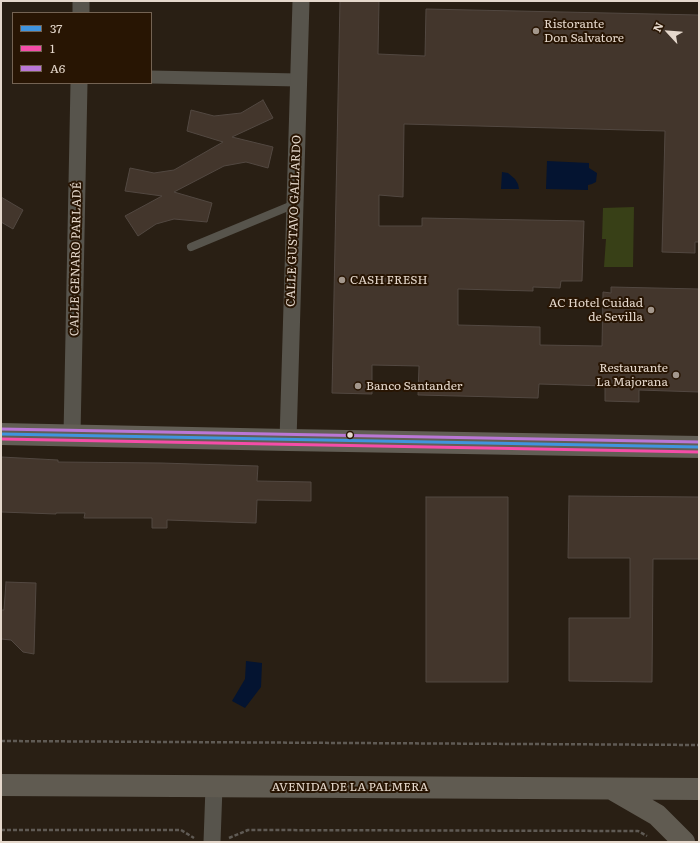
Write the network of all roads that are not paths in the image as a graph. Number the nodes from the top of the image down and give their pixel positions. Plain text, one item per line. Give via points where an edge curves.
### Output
1 (81, 1) edge
2 (301, 1) edge
3 (81, 12) edge
4 (152, 77) edge
5 (298, 80) junction
6 (79, 84) edge
7 (295, 204) junction
8 (191, 247) dead end
9 (1, 434) edge
10 (72, 435) junction
11 (288, 440) junction
12 (699, 447) edge
13 (1, 785) edge
14 (214, 787) junction
15 (611, 789) junction
16 (699, 789) edge
17 (212, 842) edge
18 (684, 842) edge

1 - 3 street
2 - 5 street, CALLE GUSTAVO GALLARDO
4 - 5 street
5 - 7 street, CALLE GUSTAVO GALLARDO
6 - 10 street, CALLE GENARO PARLADÉ
7 - 8 lane
7 - 11 street, CALLE GUSTAVO GALLARDO
9 - 10 main road
10 - 11 main road
11 - 12 main road
13 - 14 main road, AVENIDA DE LA PALMERA
14 - 15 main road, AVENIDA DE LA PALMERA
14 - 17 street
15 - 16 main road, AVENIDA DE LA PALMERA
15 - 18 main road via 657,816

